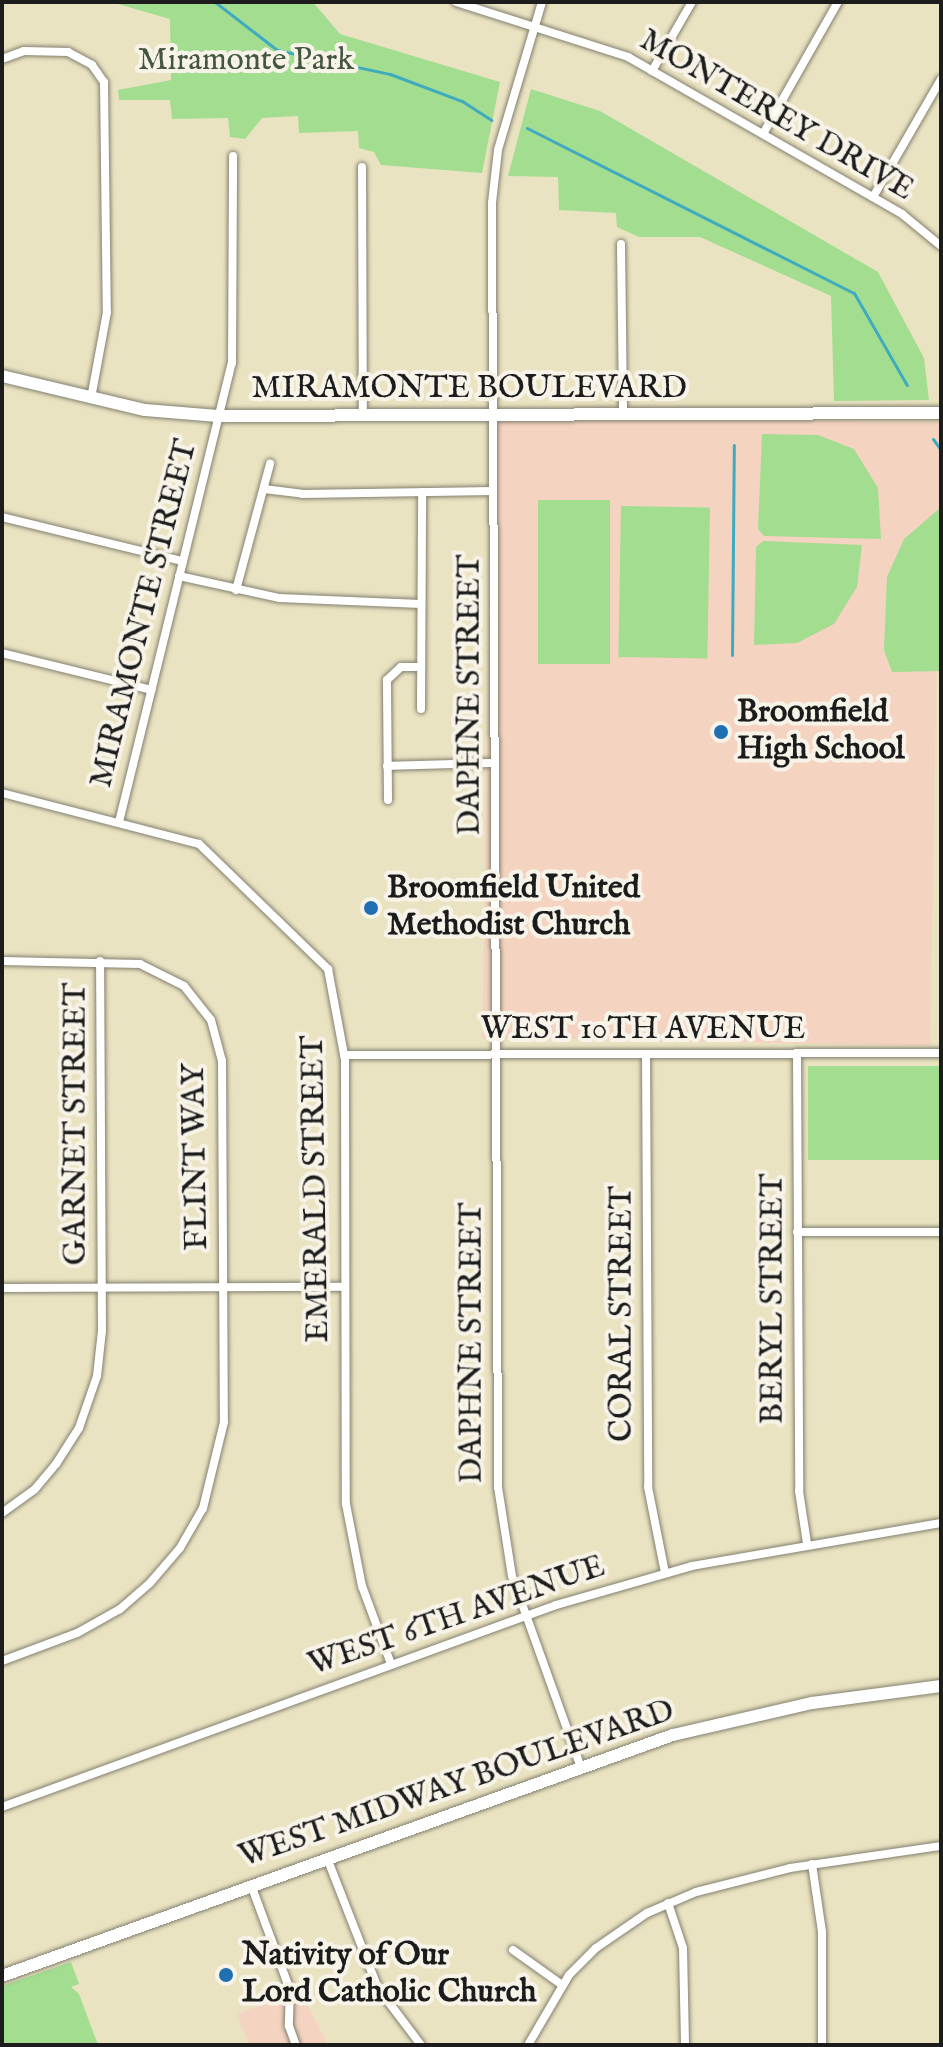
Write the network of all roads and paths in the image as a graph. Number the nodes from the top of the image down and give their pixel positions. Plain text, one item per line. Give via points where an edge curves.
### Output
1 (456, 2) edge
2 (542, 2) edge
3 (692, 2) edge
4 (838, 2) edge
5 (535, 26) junction
6 (2, 59) edge
7 (652, 71) junction
8 (941, 79) edge
9 (763, 134) junction
10 (233, 156) dead end
11 (362, 167) dead end
12 (873, 197) junction
13 (621, 244) dead end
14 (941, 246) edge
15 (2, 376) edge
16 (91, 398) junction
17 (941, 413) edge
18 (623, 414) junction
19 (363, 415) junction
20 (493, 415) junction
21 (218, 416) junction
22 (270, 464) dead end
23 (264, 489) junction
24 (493, 491) junction
25 (422, 492) junction
26 (2, 517) edge
27 (182, 561) junction
28 (179, 576) junction
29 (236, 590) junction
30 (421, 604) junction
31 (2, 653) edge
32 (421, 667) junction
33 (151, 690) junction
34 (421, 709) dead end
35 (495, 763) junction
36 (387, 766) junction
37 (2, 793) edge
38 (388, 800) dead end
39 (119, 822) junction
40 (2, 961) edge
41 (100, 961) junction
42 (797, 1053) junction
43 (941, 1053) edge
44 (496, 1054) junction
45 (646, 1054) junction
46 (344, 1055) junction
47 (797, 1232) junction
48 (941, 1232) edge
49 (223, 1287) junction
50 (345, 1287) junction
51 (2, 1288) edge
52 (101, 1288) junction
53 (2, 1513) edge
54 (941, 1523) edge
55 (807, 1543) junction
56 (665, 1573) junction
57 (526, 1615) junction
58 (2, 1661) edge
59 (391, 1664) junction
60 (941, 1686) edge
61 (580, 1765) junction
62 (2, 1807) edge
63 (941, 1846) edge
64 (327, 1858) junction
65 (812, 1864) junction
66 (251, 1885) junction
67 (668, 1903) junction
68 (513, 1950) dead end
69 (2, 1976) edge
70 (562, 1985) junction
71 (296, 2045) edge
72 (421, 2045) edge
73 (528, 2045) edge
74 (685, 2045) edge
75 (822, 2045) edge

1 - 5 street, MONTEREY DRIVE
2 - 5 street, DAPHNE STREET
3 - 7 street
4 - 9 street
5 - 7 street, MONTEREY DRIVE via 608,49
5 - 20 street, DAPHNE STREET via 494,180
6 - 16 street via 24,51 60,51 92,65 106,94 107,312
7 - 9 street, MONTEREY DRIVE
8 - 12 street
9 - 12 street, MONTEREY DRIVE
10 - 21 street, MIRAMONTE STREET via 236,331
11 - 19 street
12 - 14 street, MONTEREY DRIVE
13 - 18 street
15 - 16 main road, MIRAMONTE BOULEVARD
16 - 21 main road, MIRAMONTE BOULEVARD
17 - 18 main road, MIRAMONTE BOULEVARD
18 - 20 main road, MIRAMONTE BOULEVARD
19 - 20 main road, MIRAMONTE BOULEVARD
19 - 21 main road, MIRAMONTE BOULEVARD
20 - 24 street, DAPHNE STREET
21 - 27 street, MIRAMONTE STREET
22 - 23 street
23 - 25 street via 302,494
23 - 29 street
24 - 25 street
24 - 35 street, DAPHNE STREET
25 - 30 street
26 - 27 street
27 - 28 street, MIRAMONTE STREET
28 - 29 street
28 - 33 street, MIRAMONTE STREET
29 - 30 street via 279,598
30 - 32 street
31 - 33 street
32 - 34 street
32 - 36 street via 401,667 387,680
33 - 39 street, MIRAMONTE STREET
35 - 36 street
35 - 44 street, DAPHNE STREET
36 - 38 street
37 - 39 street, EMERALD STREET
39 - 46 street, EMERALD STREET via 189,839 208,849 311,948 331,976
40 - 41 street, FLINT WAY
41 - 49 street, FLINT WAY via 140,964 172,977 202,1005 216,1032 222,1061
41 - 52 street, GARNET STREET
42 - 43 street, WEST 10TH AVENUE
42 - 45 street, WEST 10TH AVENUE
42 - 47 street, BERYL STREET
44 - 45 street, WEST 10TH AVENUE
44 - 46 street, WEST 10TH AVENUE
44 - 57 street, DAPHNE STREET via 498,1487 503,1538
45 - 56 street, CORAL STREET via 648,1487
46 - 50 street, EMERALD STREET
47 - 48 street
47 - 55 street, BERYL STREET via 799,1491
49 - 50 street
49 - 52 street
49 - 58 street, FLINT WAY via 221,1447 193,1527 166,1566 120,1609 77,1633
50 - 59 street, EMERALD STREET via 349,1528 362,1586
51 - 52 street
52 - 53 street, GARNET STREET via 97,1376 79,1428 46,1478
54 - 55 street, WEST 6TH AVENUE
55 - 56 street, WEST 6TH AVENUE
56 - 57 street, WEST 6TH AVENUE
57 - 59 street, WEST 6TH AVENUE
57 - 61 street, DAPHNE STREET
59 - 62 street, WEST 6TH AVENUE
60 - 61 main road, WEST MIDWAY BOULEVARD via 778,1710
61 - 64 main road, WEST MIDWAY BOULEVARD
63 - 65 street
64 - 66 main road, WEST MIDWAY BOULEVARD
64 - 72 street via 378,1988
65 - 67 street
65 - 75 street via 822,1932
66 - 69 main road, WEST MIDWAY BOULEVARD
66 - 71 street via 290,1990
67 - 70 street via 617,1932
67 - 74 street via 683,1948
68 - 70 street
70 - 73 street

